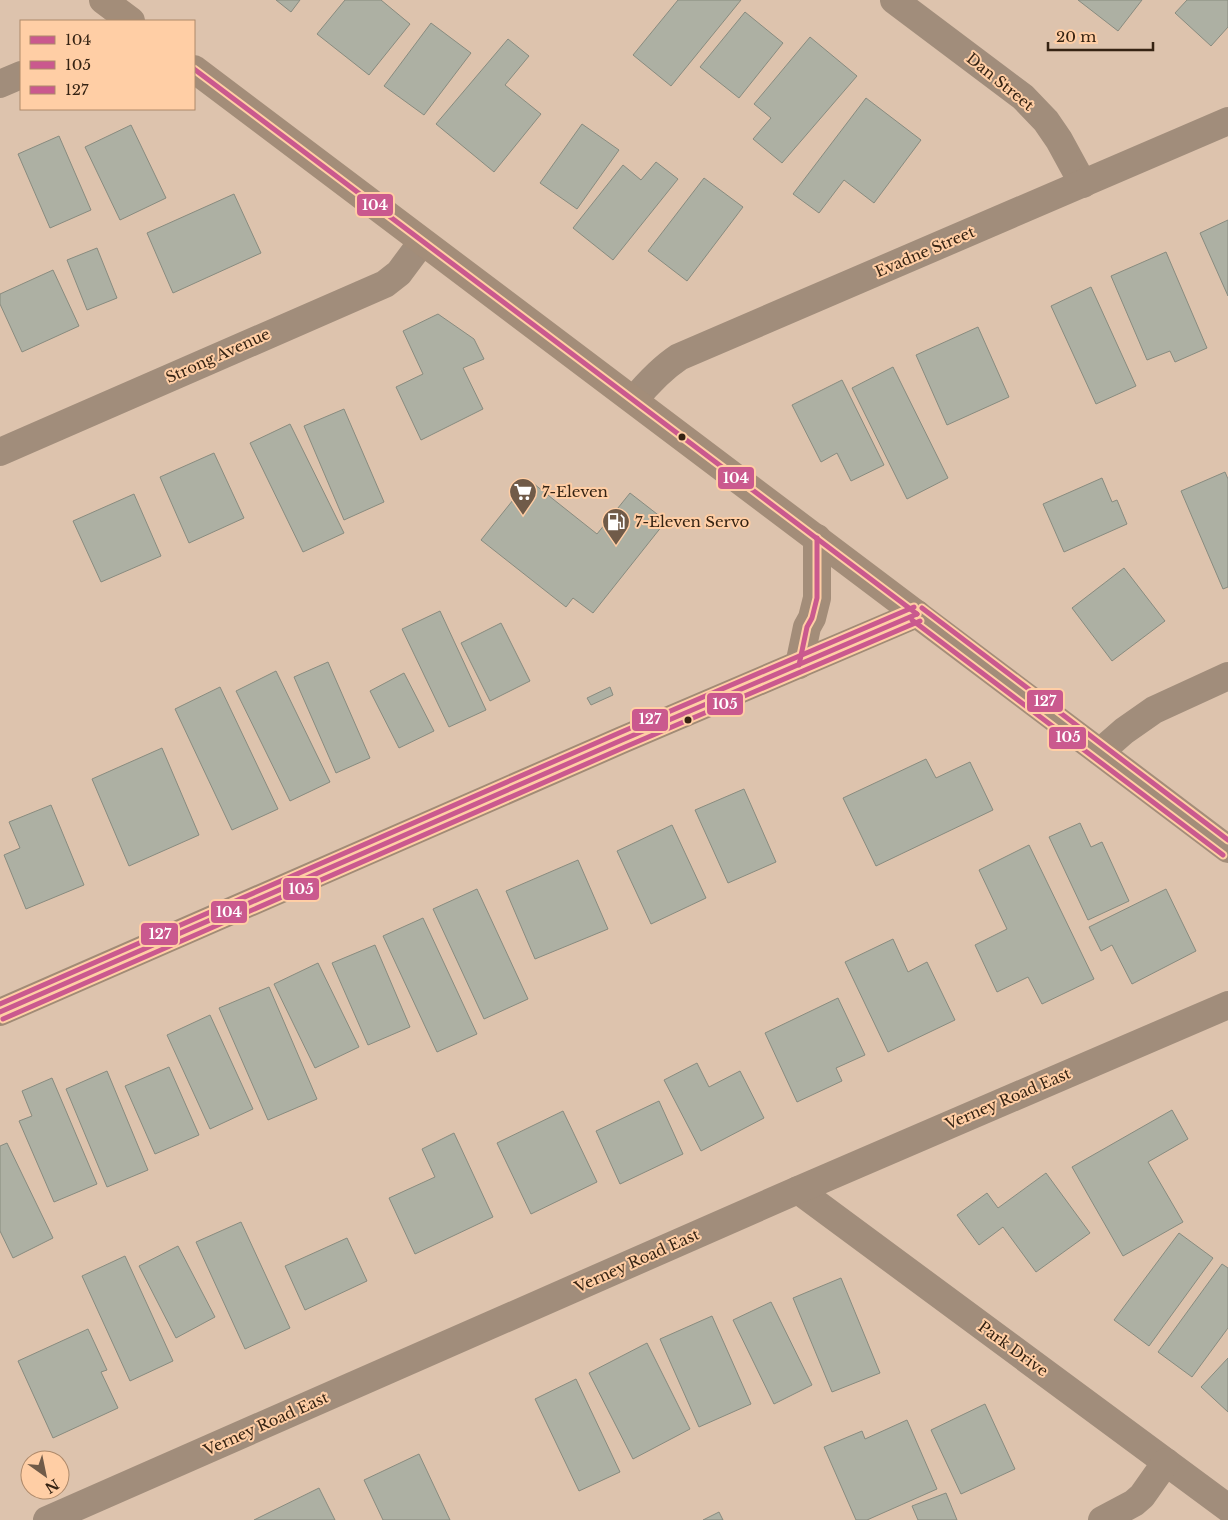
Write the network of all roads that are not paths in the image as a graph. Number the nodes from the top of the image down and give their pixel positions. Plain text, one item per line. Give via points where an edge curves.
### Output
1 (894, 0) edge
2 (195, 70) edge
3 (20, 75) edge
4 (0, 84) edge
5 (1228, 121) edge
6 (1083, 184) junction
7 (422, 242) junction
8 (634, 400) junction
9 (0, 452) edge
10 (817, 538) junction
11 (917, 614) junction
12 (799, 665) junction
13 (1228, 676) edge
14 (1100, 752) junction
15 (1228, 848) edge
16 (1228, 1004) edge
17 (0, 1012) edge
18 (798, 1190) junction
19 (1166, 1462) junction
20 (1228, 1508) edge
21 (47, 1520) edge
22 (1102, 1520) edge

1 - 6 street, Dan Street via 1022,97 1046,121
2 - 7 main road
3 - 4 street
5 - 6 street, Evadne Street
6 - 8 street, Evadne Street via 679,357 664,367
7 - 8 main road
7 - 9 street, Strong Avenue via 399,273 384,284
8 - 10 main road
10 - 11 main road
10 - 12 main road via 817,598
11 - 12 main road
11 - 14 main road
12 - 17 main road
13 - 14 street via 1154,710 1124,730
14 - 15 main road
16 - 18 street, Verney Road East
18 - 19 street, Park Drive
18 - 21 street, Verney Road East
19 - 20 street, Park Drive
19 - 22 street via 1142,1496

